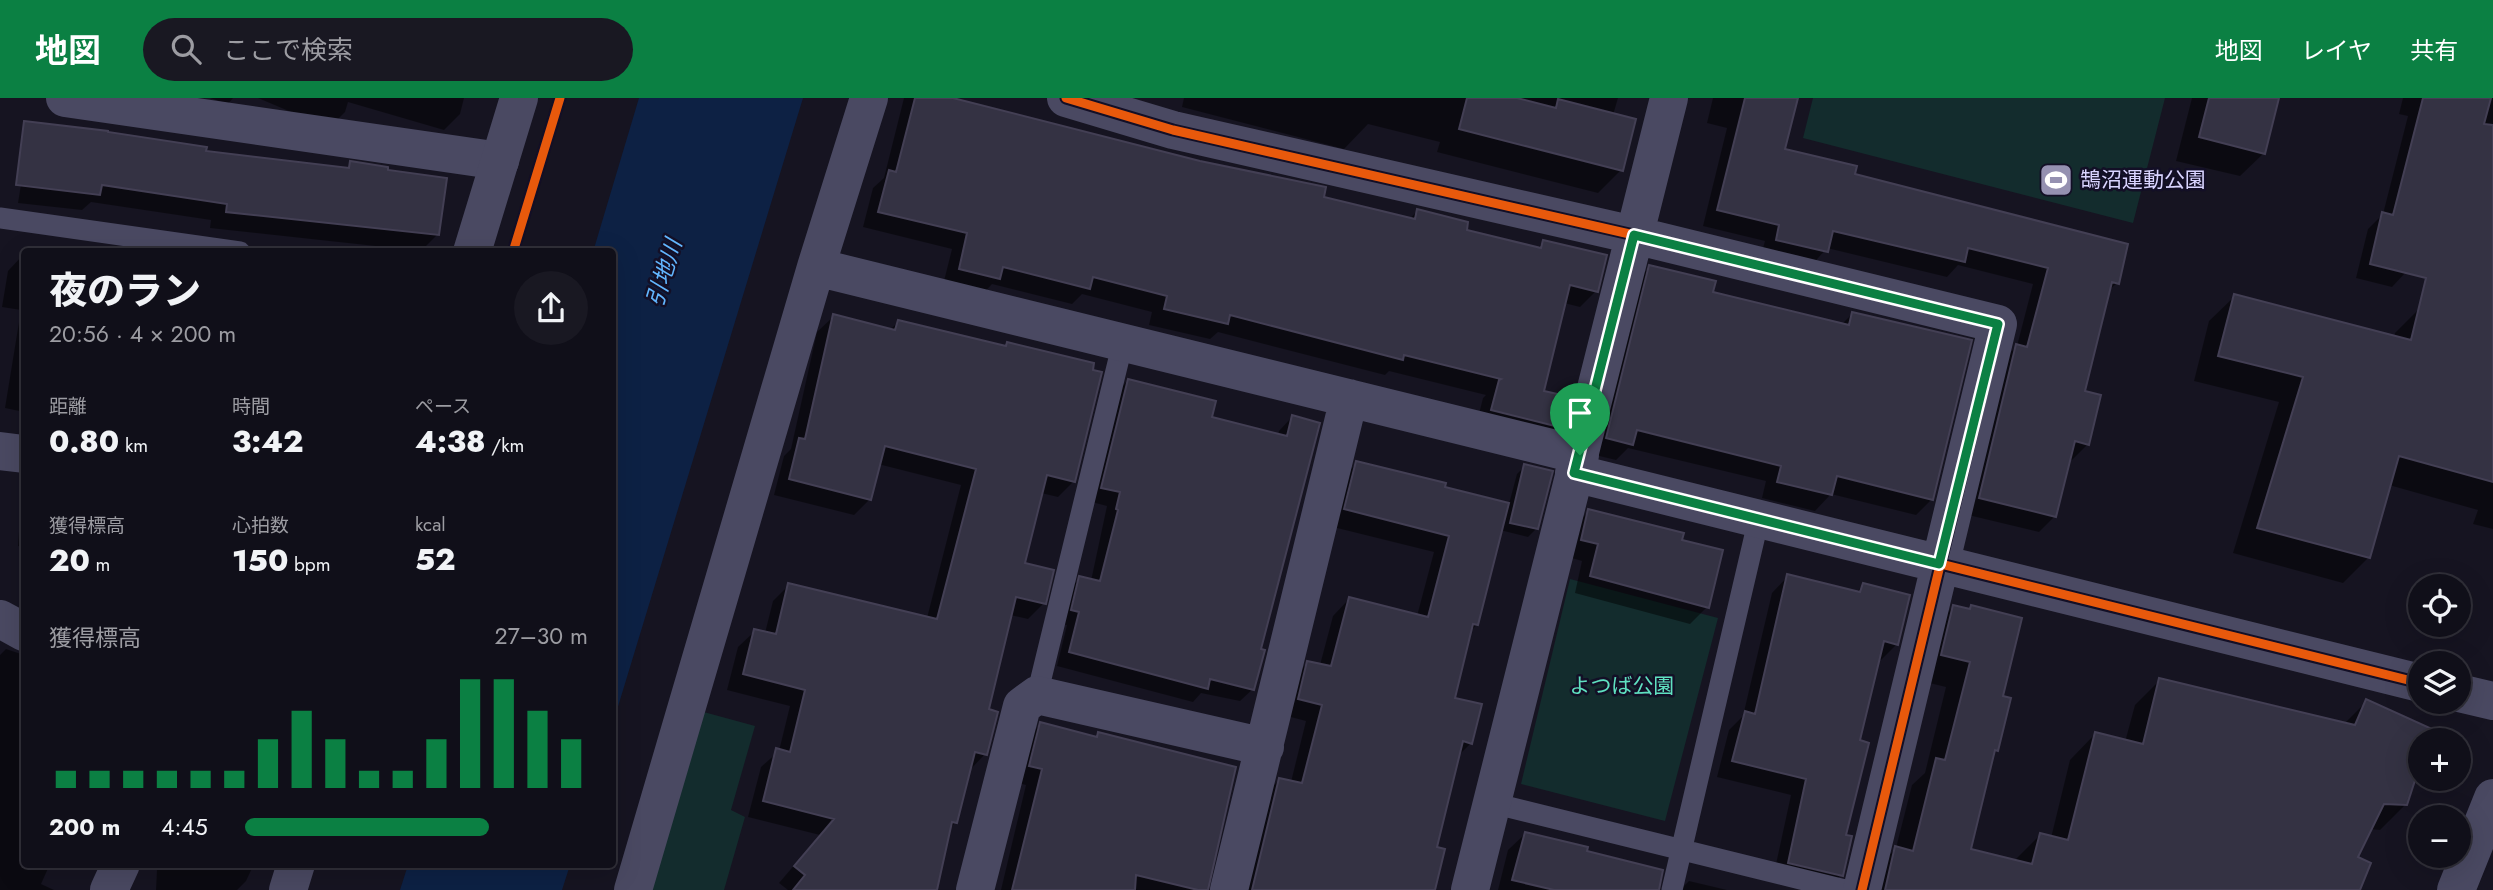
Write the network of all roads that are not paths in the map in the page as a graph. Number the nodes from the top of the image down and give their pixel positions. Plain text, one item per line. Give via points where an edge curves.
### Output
1 (65, 98) edge
2 (519, 98) edge
3 (869, 98) edge
4 (1066, 98) edge
5 (1668, 98) edge
6 (500, 161) junction
7 (0, 218) edge
8 (1634, 235) junction
9 (212, 248) edge
10 (473, 248) edge
11 (817, 267) junction
12 (1123, 342) junction
13 (1349, 398) junction
14 (0, 451) edge
15 (21, 454) edge
16 (1577, 464) junction
17 (1759, 519) junction
18 (1939, 564) junction
19 (0, 619) edge
20 (21, 630) edge
21 (2408, 680) edge
22 (1037, 695) junction
23 (2471, 696) edge
24 (2493, 701) edge
25 (1265, 747) junction
26 (2493, 798) edge
27 (1492, 803) junction
28 (1683, 850) junction
29 (119, 868) edge
30 (295, 868) edge
31 (109, 890) edge
32 (288, 890) edge
33 (633, 890) edge
34 (975, 890) edge
35 (1229, 890) edge
36 (1470, 890) edge
37 (1672, 890) edge
38 (1845, 890) edge
39 (1862, 890) edge
40 (2456, 890) edge

1 - 6 street
2 - 6 street
3 - 11 street
4 - 8 street via 1173,130
5 - 8 street
6 - 10 street
7 - 9 lane
8 - 16 street
8 - 18 street via 1998,324
11 - 12 street
11 - 33 street
12 - 13 street
12 - 22 lane
13 - 16 street
13 - 25 street
14 - 15 street
16 - 17 street
16 - 27 street
17 - 18 street
17 - 28 lane
18 - 21 street
18 - 39 street
19 - 20 street
22 - 25 street
22 - 34 street via 1022,706
23 - 24 street
25 - 35 street
26 - 40 street
27 - 28 lane
27 - 36 street
28 - 37 lane
28 - 38 lane
29 - 31 street
30 - 32 street

